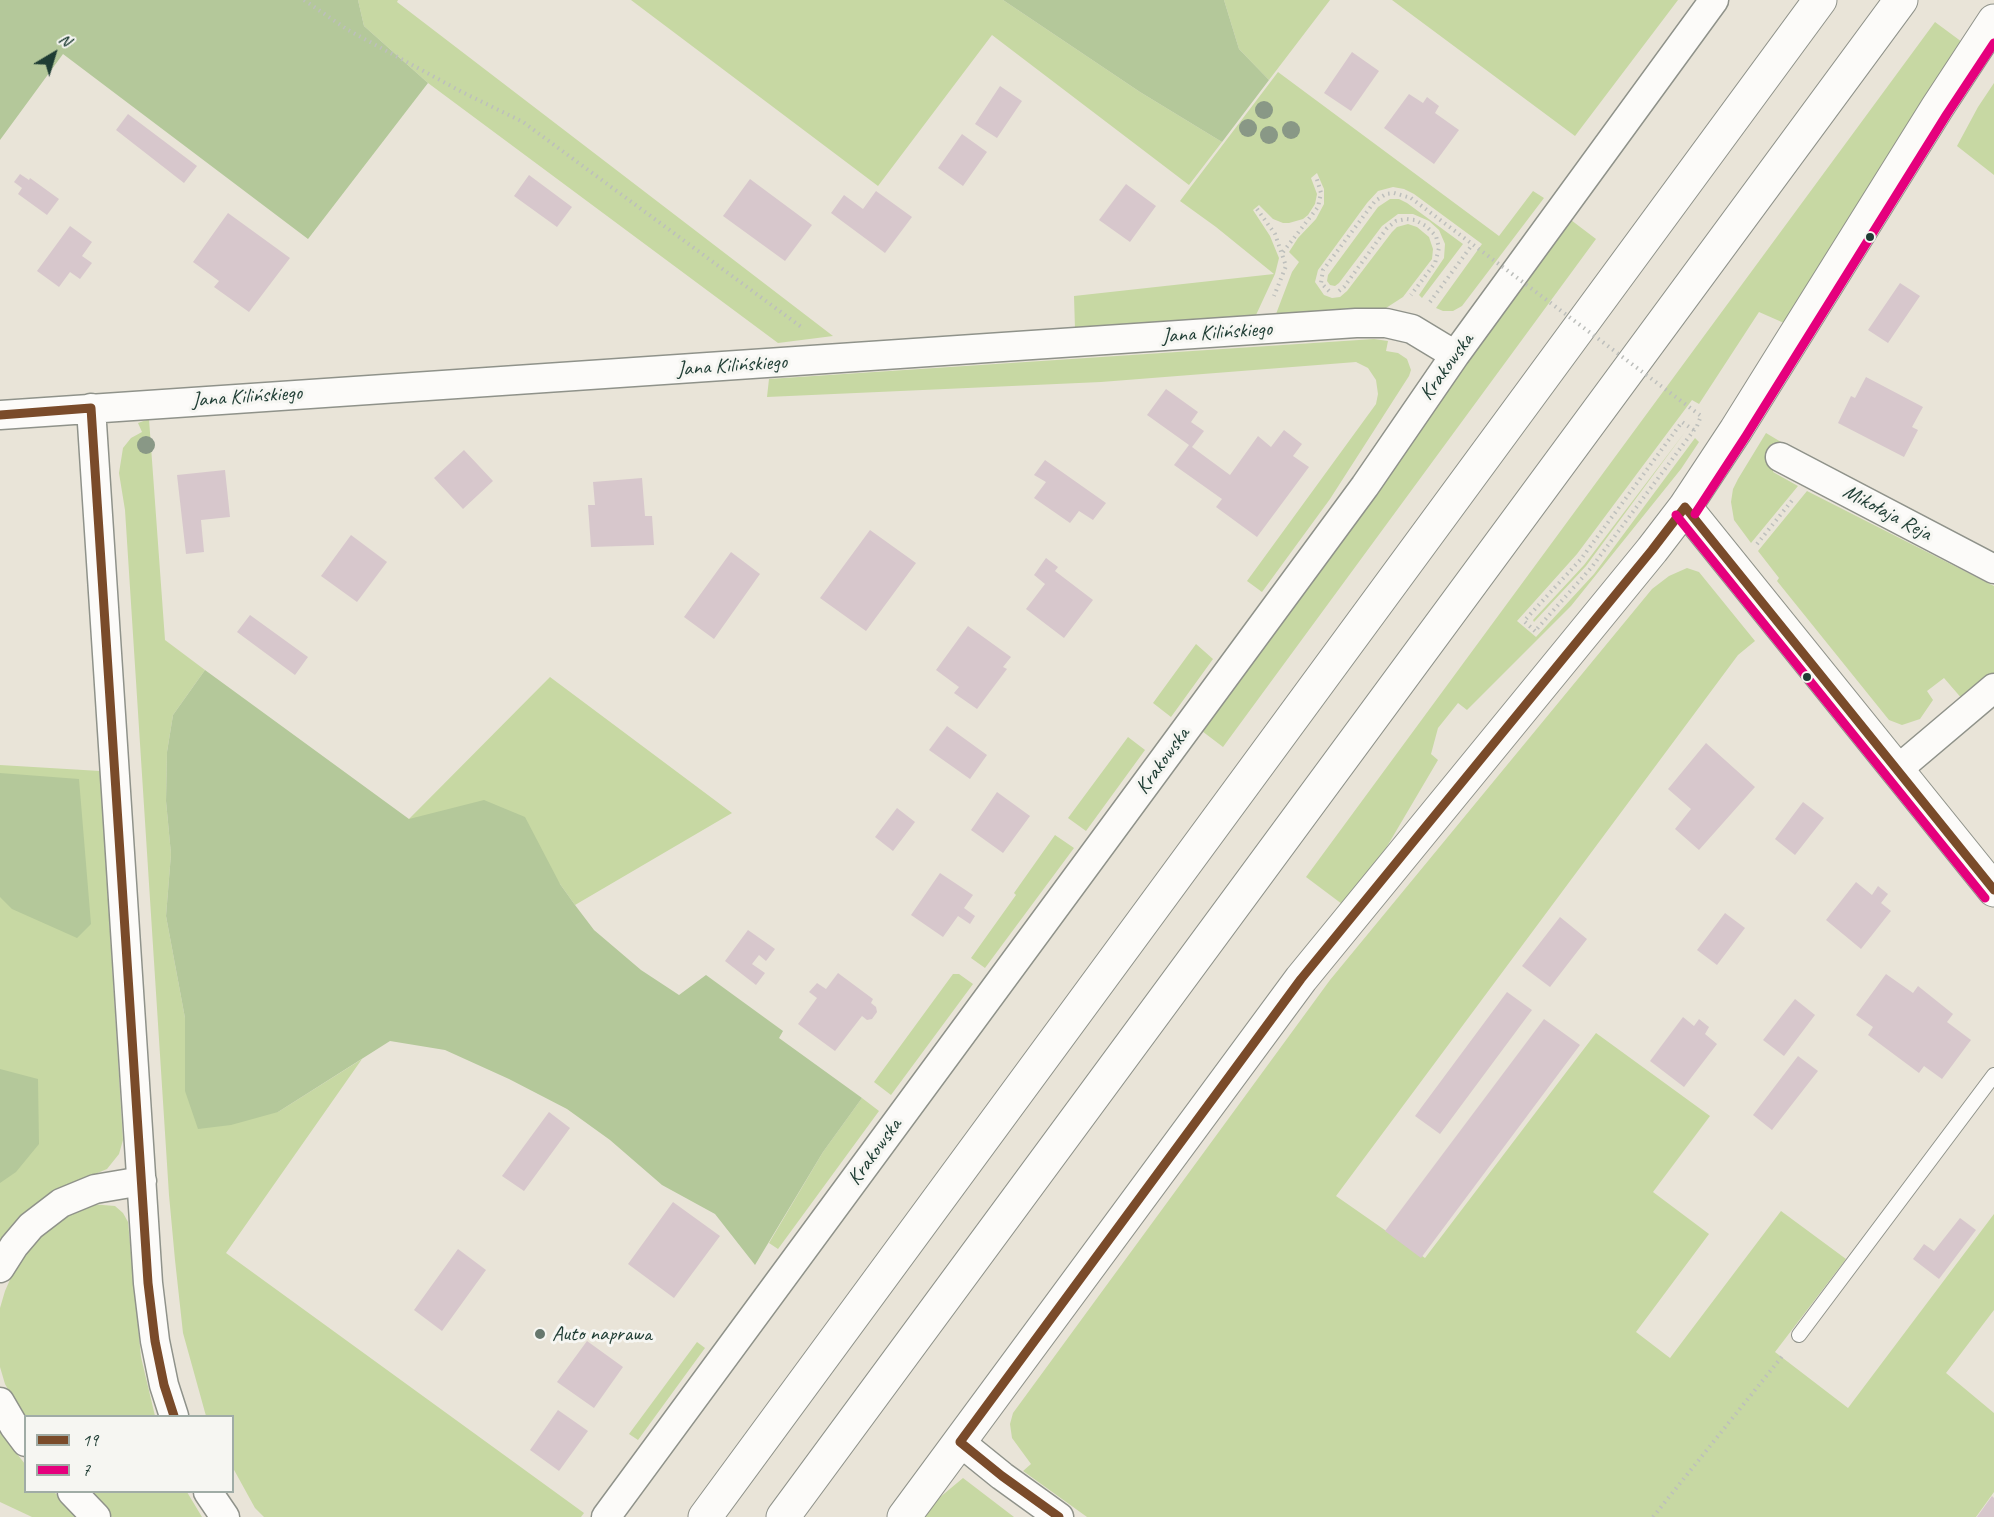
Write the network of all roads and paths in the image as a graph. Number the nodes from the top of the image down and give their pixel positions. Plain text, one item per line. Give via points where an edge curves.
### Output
1 (304, 0) edge
2 (1714, 0) edge
3 (1820, 0) edge
4 (1901, 0) edge
5 (1994, 21) edge
6 (1316, 176) dead end
7 (1257, 209) dead end
8 (1472, 244) junction
9 (1282, 252) junction
10 (1429, 303) dead end
11 (1398, 325) junction
12 (1260, 330) junction
13 (1455, 355) junction
14 (844, 358) junction
15 (91, 408) junction
16 (0, 415) edge
17 (1698, 434) dead end
18 (1780, 457) dead end
19 (1813, 474) junction
20 (1684, 507) junction
21 (1751, 551) dead end
22 (1994, 569) edge
23 (1994, 688) edge
24 (1897, 771) junction
25 (1994, 890) edge
26 (1994, 1075) edge
27 (142, 1181) junction
28 (0, 1268) edge
29 (1799, 1335) joint
30 (0, 1402) edge
31 (174, 1415) edge
32 (24, 1439) edge
33 (960, 1442) junction
34 (74, 1493) edge
35 (209, 1493) edge
36 (96, 1517) edge
37 (225, 1517) edge
38 (606, 1517) edge
39 (705, 1517) edge
40 (783, 1517) edge
41 (904, 1517) edge
42 (1059, 1517) edge
43 (1653, 1517) edge

1 - 14 path via 348,30 523,122
2 - 13 street, Krakowska
3 - 39 main road
4 - 40 main road
5 - 20 main road
6 - 9 path via 1321,193 1318,207
7 - 9 path via 1270,225
8 - 10 path
8 - 11 path, bridge via 1407,196 1386,194 1375,201 1323,270 1321,283 1332,292 1341,290 1387,228 1402,219 1420,222 1438,242 1438,256 1403,304
8 - 17 path, bridge via 1701,416 1697,426 1591,568 1535,631 1524,621 1581,559 1682,422
9 - 12 path via 1286,266
11 - 12 street, Jana Kilińskiego via 1356,323
11 - 13 street, Jana Kilińskiego via 1425,335
12 - 14 street, Jana Kilińskiego
13 - 38 street, Krakowska via 1365,486
14 - 15 street, Jana Kilińskiego
15 - 16 street, Jana Kilińskiego
15 - 27 street
18 - 19 street, Mikołaja Reja
19 - 21 path
19 - 22 street, Mikołaja Reja
20 - 24 main road
20 - 33 main road via 1306,973
23 - 24 street
24 - 25 main road
26 - 29 lane
27 - 28 street via 95,1189 61,1203 31,1226
27 - 31 street via 153,1321
29 - 43 path
30 - 32 street
33 - 41 main road
33 - 42 street
34 - 36 street
35 - 37 street

